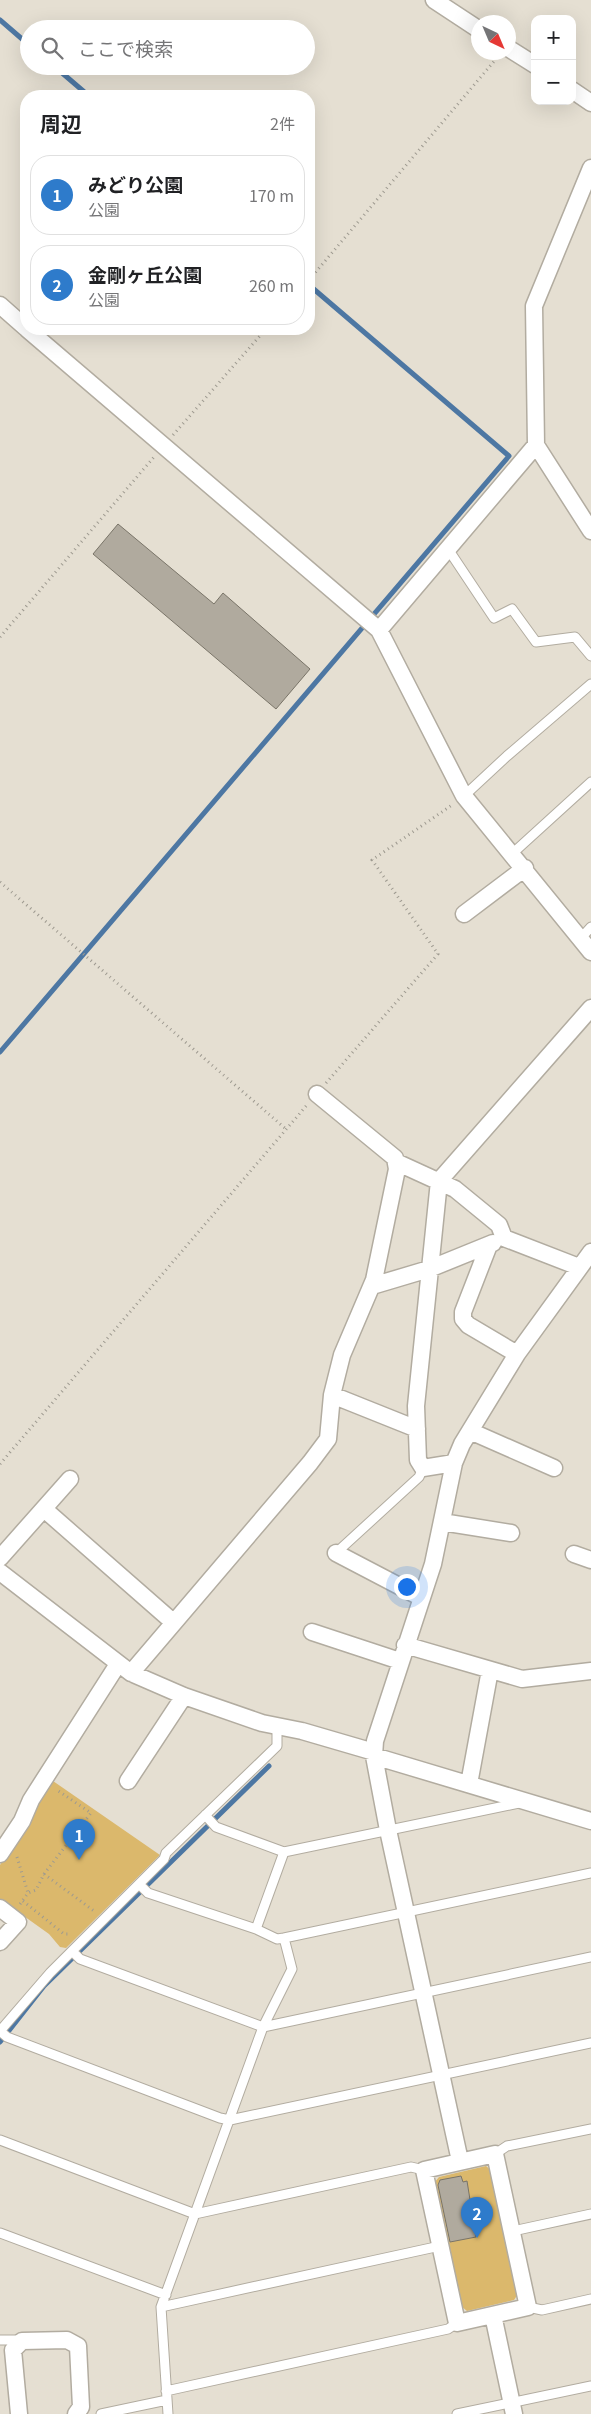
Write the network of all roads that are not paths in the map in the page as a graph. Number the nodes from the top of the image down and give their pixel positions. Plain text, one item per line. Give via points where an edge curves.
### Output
1 (434, 0) edge
2 (471, 24) edge
3 (516, 53) edge
4 (531, 62) edge
5 (576, 93) edge
6 (591, 103) edge
7 (591, 168) edge
8 (0, 305) edge
9 (20, 322) edge
10 (35, 335) edge
11 (536, 445) junction
12 (591, 531) edge
13 (448, 549) junction
14 (378, 630) junction
15 (591, 656) edge
16 (591, 684) edge
17 (591, 782) edge
18 (464, 796) junction
19 (513, 853) junction
20 (525, 868) junction
21 (464, 914) dead end
22 (585, 933) edge
23 (591, 952) edge
24 (591, 1008) edge
25 (317, 1094) road end
26 (396, 1162) junction
27 (439, 1181) junction
28 (504, 1238) junction
29 (489, 1246) junction
30 (591, 1252) edge
31 (429, 1270) junction
32 (582, 1271) edge
33 (372, 1286) junction
34 (517, 1354) junction
35 (332, 1395) junction
36 (417, 1429) junction
37 (470, 1431) junction
38 (454, 1463) junction
39 (423, 1468) junction
40 (554, 1468) dead end
41 (70, 1479) dead end
42 (44, 1509) junction
43 (442, 1522) junction
44 (511, 1533) dead end
45 (336, 1552) joint
46 (574, 1554) dead end
47 (0, 1558) edge
48 (591, 1560) edge
49 (0, 1572) edge
50 (422, 1598) junction
51 (173, 1622) junction
52 (312, 1632) dead end
53 (403, 1653) junction
54 (124, 1669) junction
55 (490, 1670) junction
56 (591, 1671) edge
57 (184, 1696) junction
58 (278, 1727) junction
59 (374, 1754) junction
60 (128, 1781) dead end
61 (469, 1784) junction
62 (527, 1802) junction
63 (205, 1815) junction
64 (591, 1821) edge
65 (388, 1830) junction
66 (284, 1852) junction
67 (0, 1854) edge
68 (591, 1873) edge
69 (139, 1884) junction
70 (5, 1912) edge
71 (406, 1912) junction
72 (256, 1929) junction
73 (284, 1938) junction
74 (0, 1942) edge
75 (72, 1950) junction
76 (591, 1957) edge
77 (424, 1993) junction
78 (263, 2028) junction
79 (2, 2033) edge
80 (591, 2043) edge
81 (441, 2075) junction
82 (230, 2120) junction
83 (591, 2129) edge
84 (0, 2140) edge
85 (495, 2154) junction
86 (460, 2161) junction
87 (424, 2170) junction
88 (195, 2214) junction
89 (591, 2214) edge
90 (513, 2231) junction
91 (0, 2233) edge
92 (440, 2246) junction
93 (166, 2295) junction
94 (591, 2299) edge
95 (162, 2307) junction
96 (528, 2307) junction
97 (493, 2315) junction
98 (457, 2323) junction
99 (0, 2340) edge
100 (22, 2340) junction
101 (591, 2386) edge
102 (167, 2395) junction
103 (513, 2408) edge
104 (19, 2414) edge
105 (76, 2414) edge
106 (100, 2414) edge
107 (168, 2414) edge
108 (457, 2414) edge

1 - 2 street
3 - 4 street
5 - 6 street
7 - 11 street via 534,306
8 - 9 street
10 - 14 street
11 - 12 street
11 - 13 street
13 - 14 street
13 - 15 lane via 494,618 512,609 536,642 575,637
14 - 18 street
16 - 18 lane
17 - 19 lane
18 - 19 street
19 - 20 street
20 - 21 street
20 - 22 street
22 - 23 street
24 - 27 street
25 - 26 street
26 - 27 street
26 - 33 street
27 - 28 street via 455,1189 499,1226
27 - 31 street
28 - 29 street
28 - 32 street
29 - 31 street
29 - 34 street via 463,1319
30 - 32 street
31 - 33 street
31 - 36 street via 416,1406
32 - 34 street
33 - 35 street via 342,1355
34 - 37 street
35 - 36 street
35 - 51 street via 328,1439
36 - 39 street via 418,1460
37 - 38 street
37 - 40 street
38 - 39 street
38 - 43 street
39 - 45 lane via 419,1477
41 - 42 street
42 - 47 street
42 - 51 street
43 - 44 street
43 - 50 street via 434,1564
45 - 50 street
46 - 48 street
49 - 54 street
50 - 53 street
51 - 54 street
52 - 53 street
53 - 55 street
53 - 59 street via 375,1741
54 - 57 street
54 - 67 street via 31,1800 22,1821
55 - 56 street via 522,1679
55 - 61 street
57 - 58 street
57 - 60 street
58 - 59 street via 302,1731
58 - 63 lane via 278,1746
59 - 61 street
59 - 65 street
61 - 62 street
62 - 64 street
62 - 65 lane
63 - 66 lane via 216,1827
63 - 69 lane
65 - 66 lane
65 - 71 street
66 - 72 lane
68 - 71 lane
69 - 72 lane via 148,1893
69 - 75 lane
70 - 74 street via 18,1922
71 - 73 lane
71 - 77 street
72 - 73 lane via 277,1939
73 - 78 lane via 292,1969
75 - 78 lane via 80,1959
75 - 79 lane
76 - 77 lane
77 - 78 lane
77 - 81 street
78 - 82 lane
79 - 82 lane
80 - 81 lane
81 - 82 lane
81 - 86 street
82 - 88 lane
83 - 85 lane via 507,2146
84 - 88 lane
85 - 86 street
85 - 90 street
86 - 87 street
87 - 88 lane via 410,2167
87 - 92 street
88 - 93 lane
89 - 90 lane
90 - 96 street
91 - 93 lane
92 - 95 lane
92 - 98 street
93 - 95 lane
94 - 96 lane via 542,2310
95 - 102 lane
96 - 97 street
97 - 98 street
97 - 103 street
98 - 102 lane via 448,2329
99 - 100 lane
100 - 104 street via 13,2350
100 - 105 street via 67,2340 78,2346 81,2407
101 - 103 lane
102 - 106 lane
102 - 107 lane
103 - 108 lane

